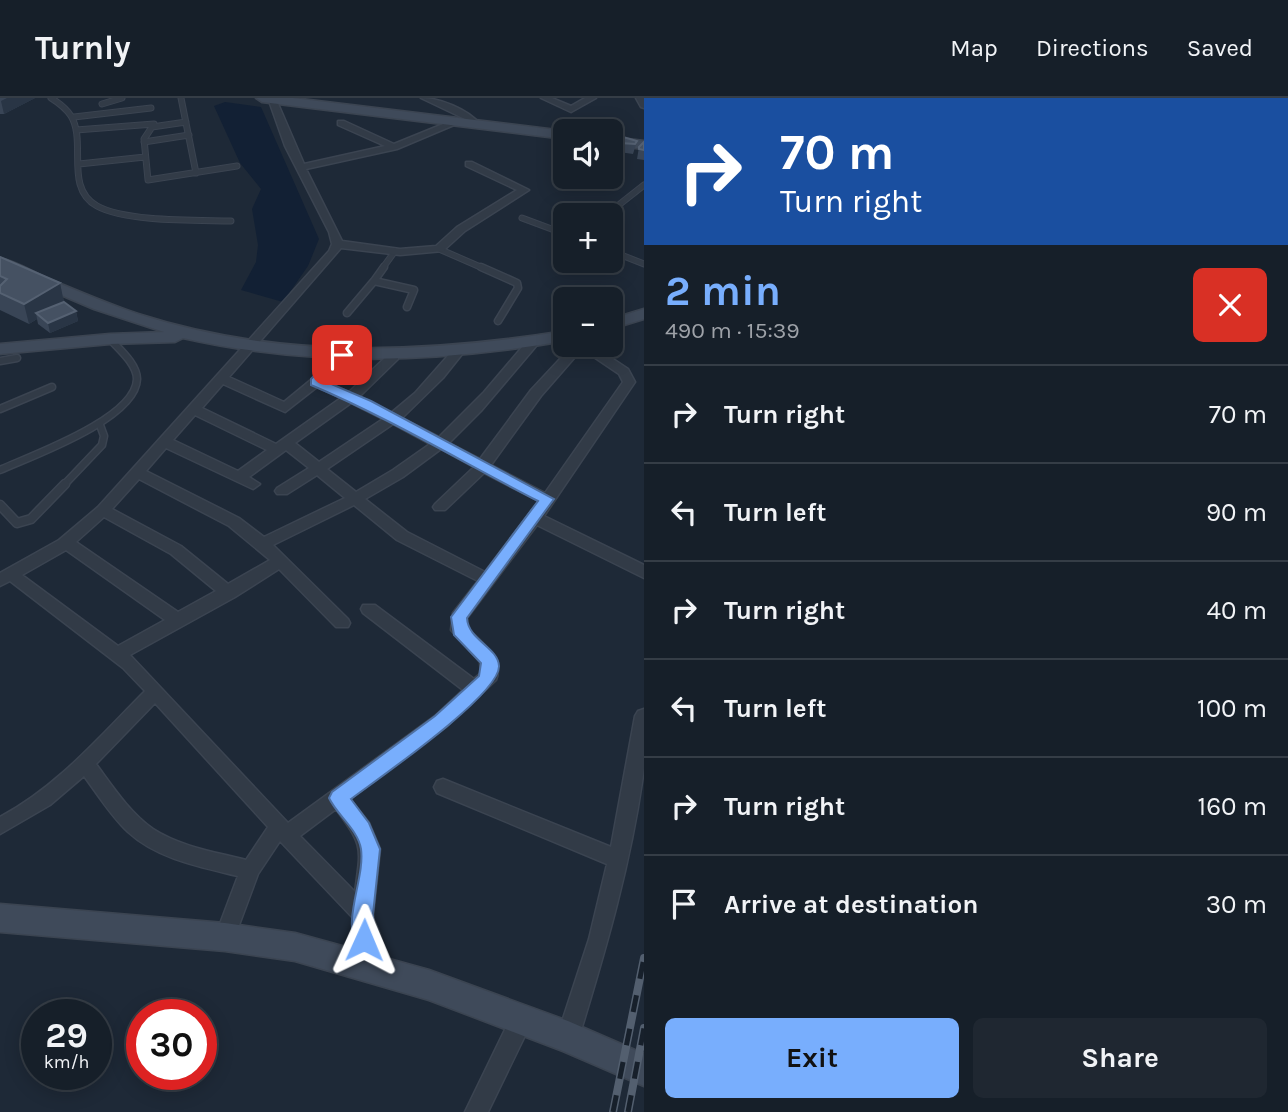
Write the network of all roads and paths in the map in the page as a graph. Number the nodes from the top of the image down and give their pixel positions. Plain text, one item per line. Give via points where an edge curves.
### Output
1 (51, 98) edge
2 (122, 98) edge
3 (181, 98) edge
4 (425, 98) edge
5 (545, 98) edge
6 (592, 98) edge
7 (640, 98) edge
8 (267, 99) edge
9 (303, 99) edge
10 (102, 104) dead end
11 (644, 106) edge
12 (151, 108) dead end
13 (74, 117) junction
14 (186, 122) junction
15 (456, 122) junction
16 (341, 123) dead end
17 (475, 124) junction
18 (152, 127) junction
19 (76, 130) junction
20 (553, 134) edge
21 (188, 135) junction
22 (144, 142) junction
23 (623, 142) edge
24 (644, 145) edge
25 (394, 147) junction
26 (145, 157) junction
27 (79, 164) junction
28 (470, 164) dead end
29 (237, 166) dead end
30 (307, 166) dead end
31 (196, 173) junction
32 (643, 187) edge
33 (622, 203) edge
34 (522, 218) dead end
35 (231, 221) dead end
36 (553, 230) edge
37 (337, 244) junction
38 (439, 249) junction
39 (395, 251) junction
40 (623, 256) edge
41 (0, 263) edge
42 (644, 264) edge
43 (374, 281) junction
44 (407, 307) dead end
45 (347, 313) dead end
46 (644, 314) edge
47 (623, 320) edge
48 (498, 321) dead end
49 (205, 336) junction
50 (553, 338) edge
51 (110, 339) junction
52 (533, 342) junction
53 (252, 347) junction
54 (0, 349) edge
55 (457, 352) junction
56 (342, 355) junction
57 (394, 356) junction
58 (570, 357) edge
59 (600, 357) edge
60 (17, 358) dead end
61 (0, 361) edge
62 (221, 379) junction
63 (316, 382) junction
64 (52, 387) dead end
65 (352, 397) junction
66 (0, 409) edge
67 (193, 409) junction
68 (395, 420) junction
69 (100, 425) junction
70 (163, 441) junction
71 (439, 444) junction
72 (283, 447) junction
73 (482, 467) junction
74 (318, 469) junction
75 (0, 470) edge
76 (137, 472) junction
77 (239, 477) junction
78 (253, 484) dead end
79 (282, 491) dead end
80 (355, 498) junction
81 (546, 499) junction
82 (0, 505) edge
83 (440, 507) dead end
84 (103, 510) junction
85 (535, 518) junction
86 (66, 542) junction
87 (263, 544) junction
88 (281, 561) junction
89 (644, 572) edge
90 (5, 577) edge
91 (487, 579) junction
92 (229, 593) junction
93 (369, 609) dead end
94 (177, 620) junction
95 (342, 623) dead end
96 (118, 654) junction
97 (476, 690) junction
98 (156, 691) junction
99 (644, 716) edge
100 (84, 762) junction
101 (443, 787) dead end
102 (339, 798) junction
103 (0, 826) edge
104 (283, 831) junction
105 (618, 859) junction
106 (250, 870) junction
107 (363, 914) junction
108 (0, 918) edge
109 (225, 937) junction
110 (364, 965) junction
111 (522, 1019) junction
112 (568, 1037) junction
113 (644, 1070) edge
114 (476, 1112) edge

1 - 13 lane
2 - 10 lane
3 - 14 lane
4 - 17 street
5 - 6 street via 572,109
7 - 11 street
8 - 9 street
8 - 37 street
9 - 15 street
12 - 13 lane
13 - 19 lane
14 - 18 lane
14 - 21 lane
15 - 17 street
15 - 25 street
16 - 25 street
17 - 20 street
18 - 19 lane via 150,123
18 - 22 lane
19 - 27 lane
21 - 22 lane
21 - 31 lane
22 - 26 lane
23 - 24 street
25 - 30 street
26 - 27 lane
26 - 31 lane via 148,180
27 - 35 lane via 85,193 109,211 142,218
28 - 38 street via 524,190 461,229
29 - 31 lane
32 - 33 lane
34 - 36 lane
37 - 39 street
37 - 53 street via 322,268
38 - 39 street
38 - 48 lane via 517,283
39 - 43 lane
40 - 42 lane
41 - 49 street via 130,317
43 - 44 lane via 414,290
43 - 45 lane
46 - 47 street
49 - 51 street
49 - 53 street
50 - 52 street
51 - 54 street
51 - 69 lane via 134,369 138,384
52 - 55 street
52 - 71 street
53 - 56 street
53 - 62 street
55 - 57 street
55 - 68 street via 438,379
56 - 57 street
56 - 63 street
57 - 65 street
58 - 73 street via 536,393
59 - 81 street via 624,372 629,382
60 - 61 lane
62 - 63 street via 285,408
62 - 67 street
63 - 65 street
64 - 66 lane
65 - 68 street
65 - 72 street
67 - 70 street
67 - 72 street
68 - 71 street
68 - 74 street
69 - 75 lane
69 - 82 lane via 102,445 31,519 17,523
70 - 76 street
70 - 77 street
71 - 73 street
71 - 80 street
72 - 74 street
72 - 77 street
73 - 81 street
73 - 83 street
74 - 79 street
74 - 80 street
76 - 84 street
76 - 87 street via 217,512
77 - 78 street
80 - 87 street
80 - 91 street via 412,542
81 - 85 street
84 - 86 street
84 - 92 street via 176,550
85 - 89 street
85 - 91 street
86 - 90 street
86 - 94 street
87 - 88 street
88 - 92 street
88 - 95 street
90 - 96 street
91 - 97 street via 457,624 491,667 490,675
92 - 94 street
93 - 97 street
94 - 96 street
96 - 98 street
97 - 102 street
98 - 100 street
98 - 104 street
99 - 105 street
100 - 103 street via 39,805
100 - 106 street via 133,824 150,837
101 - 105 street
102 - 104 street
102 - 107 street via 362,829 370,849
104 - 106 street
104 - 107 street
105 - 112 street
106 - 109 street
107 - 110 street
108 - 109 street
109 - 110 street via 295,947
110 - 111 street
111 - 112 street
111 - 114 street
112 - 113 street

